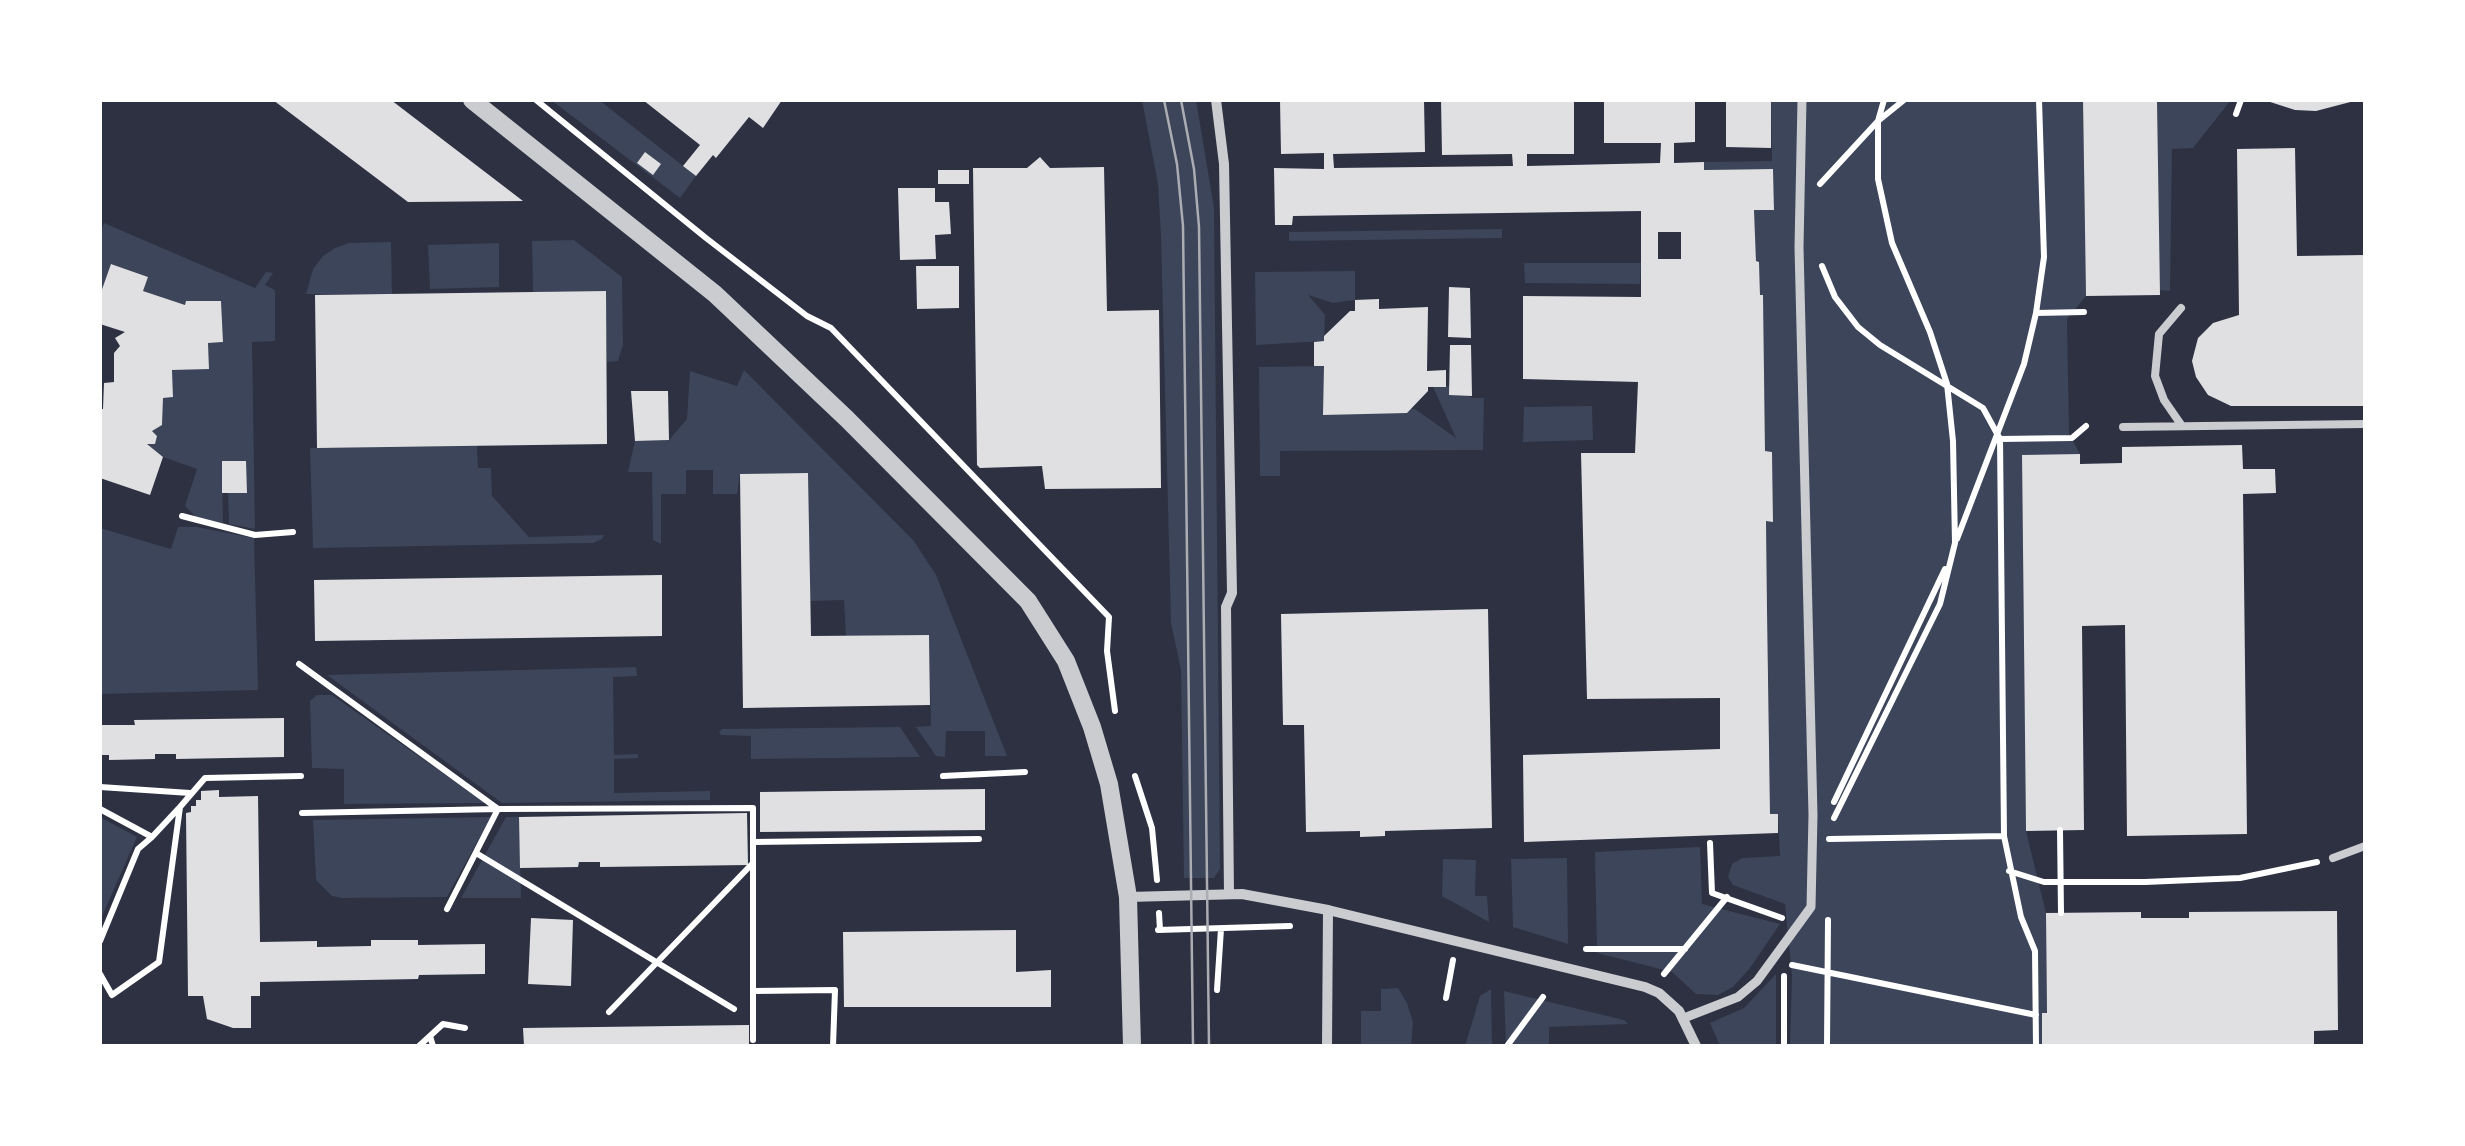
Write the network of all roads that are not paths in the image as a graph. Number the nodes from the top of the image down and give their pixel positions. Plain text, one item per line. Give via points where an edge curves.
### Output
1 (472, 100) edge
2 (1216, 100) edge
3 (1802, 100) edge
4 (2181, 308) dead end
5 (2365, 424) edge
6 (2182, 426) junction
7 (2122, 428) dead end
8 (2365, 846) edge
9 (2333, 858) road end
10 (1229, 894) junction
11 (1128, 897) junction
12 (1328, 910) junction
13 (1684, 1018) junction
14 (1132, 1046) edge
15 (1327, 1046) edge
16 (1696, 1046) edge

1 - 11 street via 715,294 1028,601 1066,662 1092,726
2 - 10 street via 1224,164 1232,592 1226,607
3 - 13 street via 1810,906 1757,981
4 - 6 lane via 2160,334 2155,376
5 - 6 lane
6 - 7 lane
8 - 9 lane
10 - 11 street
10 - 12 street
11 - 14 street
12 - 13 street via 1644,987
12 - 15 street
13 - 16 street

